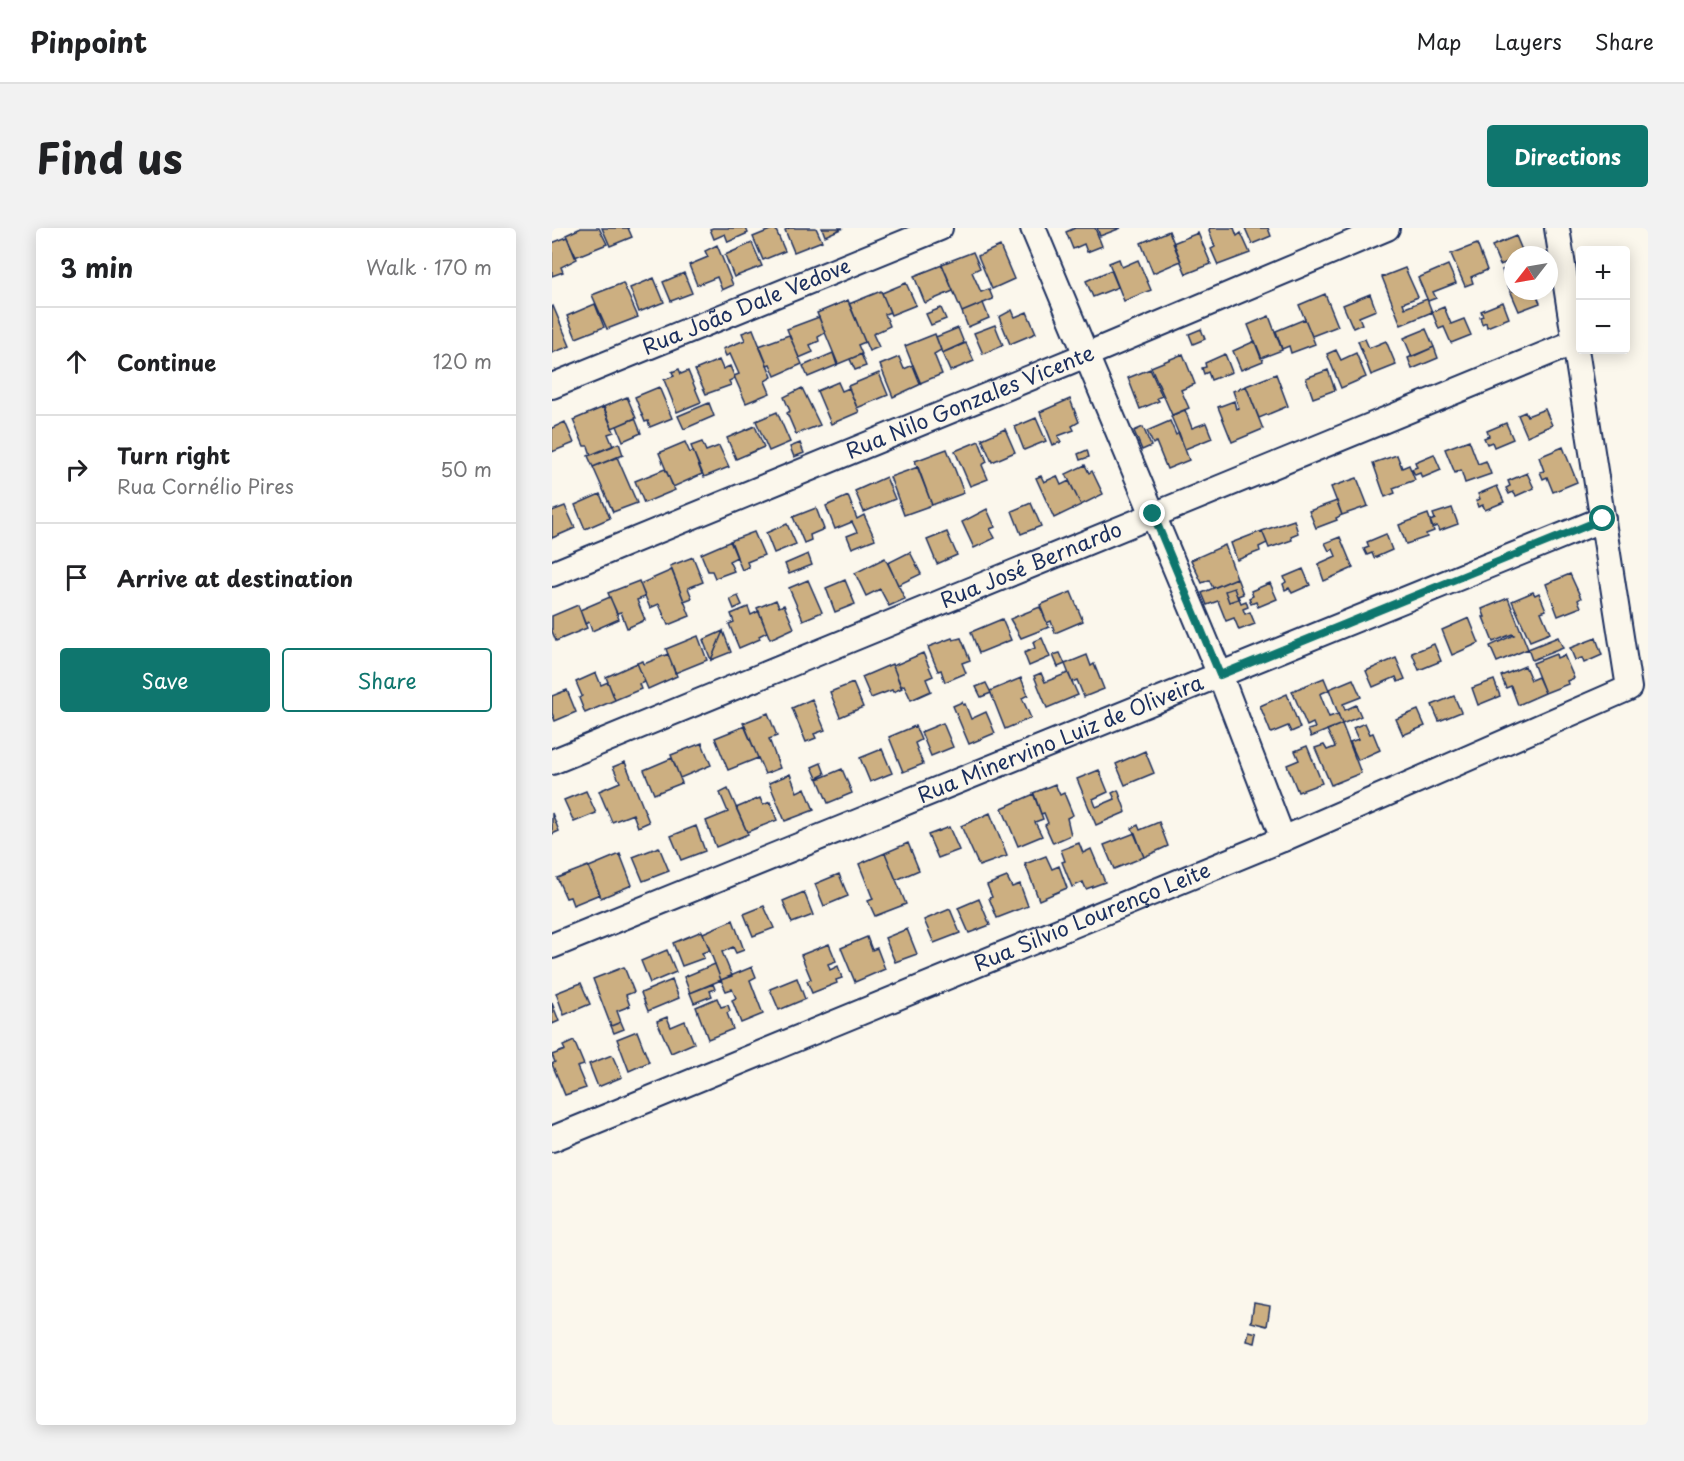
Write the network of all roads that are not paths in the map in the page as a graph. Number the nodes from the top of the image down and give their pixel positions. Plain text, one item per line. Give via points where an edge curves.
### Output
1 (940, 228) edge
2 (1033, 228) edge
3 (1387, 228) edge
4 (1557, 228) edge
5 (1575, 342) junction
6 (1086, 355) junction
7 (552, 386) edge
8 (1153, 514) junction
9 (1603, 519) junction
10 (552, 574) edge
11 (1220, 675) junction
12 (552, 762) edge
13 (1283, 839) junction
14 (552, 945) edge
15 (552, 1139) edge

1 - 7 street, Rua João Dale Vedove
2 - 6 street
3 - 6 street, Rua Nilo Gonzales Vicente
4 - 5 street
5 - 8 street, Rua José Bernardo
5 - 9 street
6 - 8 street
6 - 10 street, Rua Nilo Gonzales Vicente
8 - 11 street
8 - 12 street, Rua José Bernardo
9 - 11 street, Rua Minervino Luiz de Oliveira
9 - 13 street, Rua Silvio Lourenço Leite via 1629,688
11 - 13 street
11 - 14 street, Rua Minervino Luiz de Oliveira
13 - 15 street, Rua Silvio Lourenço Leite

